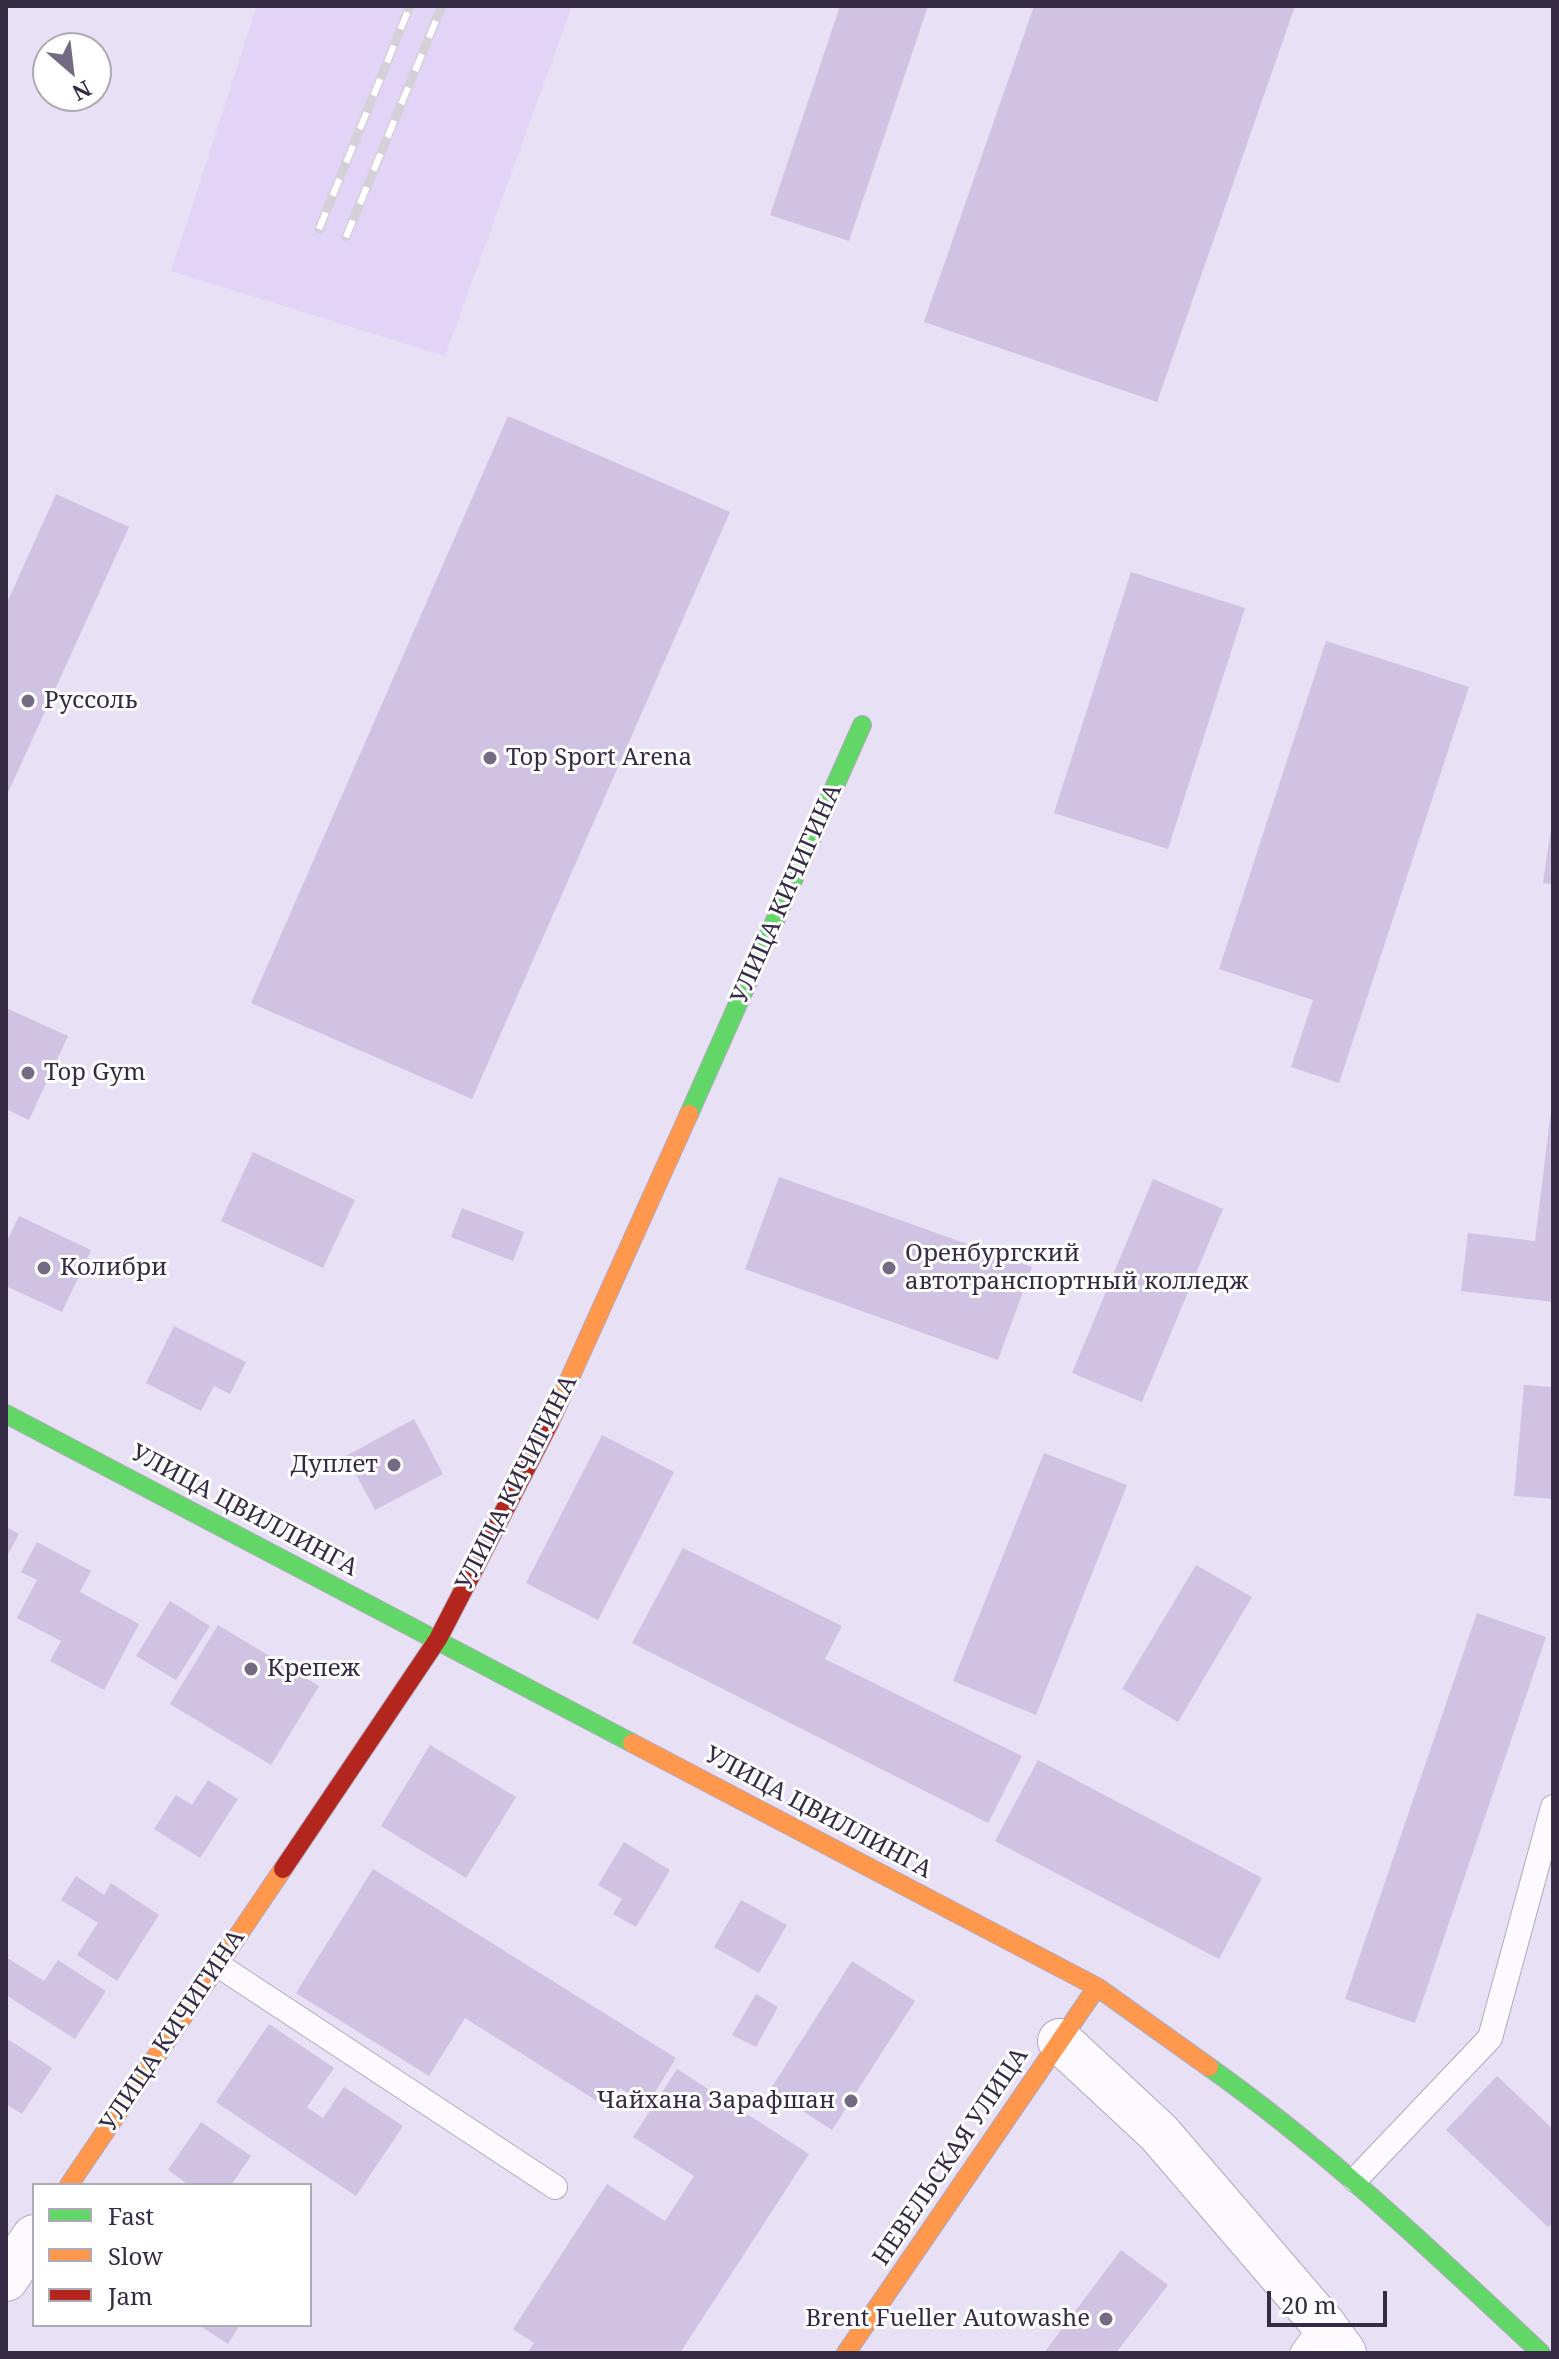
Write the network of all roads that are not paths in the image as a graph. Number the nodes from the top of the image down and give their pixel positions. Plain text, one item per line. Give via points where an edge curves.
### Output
1 (862, 725) dead end
2 (6, 1414) edge
3 (438, 1639) junction
4 (1553, 1807) edge
5 (218, 1965) junction
6 (1097, 1987) junction
7 (1060, 2041) junction
8 (1355, 2180) junction
9 (70, 2183) edge
10 (555, 2187) dead end
11 (32, 2240) edge
12 (6, 2279) edge
13 (1323, 2343) edge
14 (846, 2353) edge
15 (1541, 2353) edge

1 - 3 street, УЛИЦА КИЧИГИНА via 543,1435
2 - 3 street, УЛИЦА ЦВИЛЛИНГА
3 - 5 street, УЛИЦА КИЧИГИНА
3 - 6 street, УЛИЦА ЦВИЛЛИНГА
4 - 8 lane via 1490,2038
5 - 9 street, УЛИЦА КИЧИГИНА
5 - 10 lane
6 - 7 street, НЕВЕЛЬСКАЯ УЛИЦА
6 - 8 street, УЛИЦА ЦВИЛЛИНГА via 1273,2112
7 - 13 street via 1159,2133
7 - 14 street, НЕВЕЛЬСКАЯ УЛИЦА
8 - 15 street, УЛИЦА ЦВИЛЛИНГА
11 - 12 street

